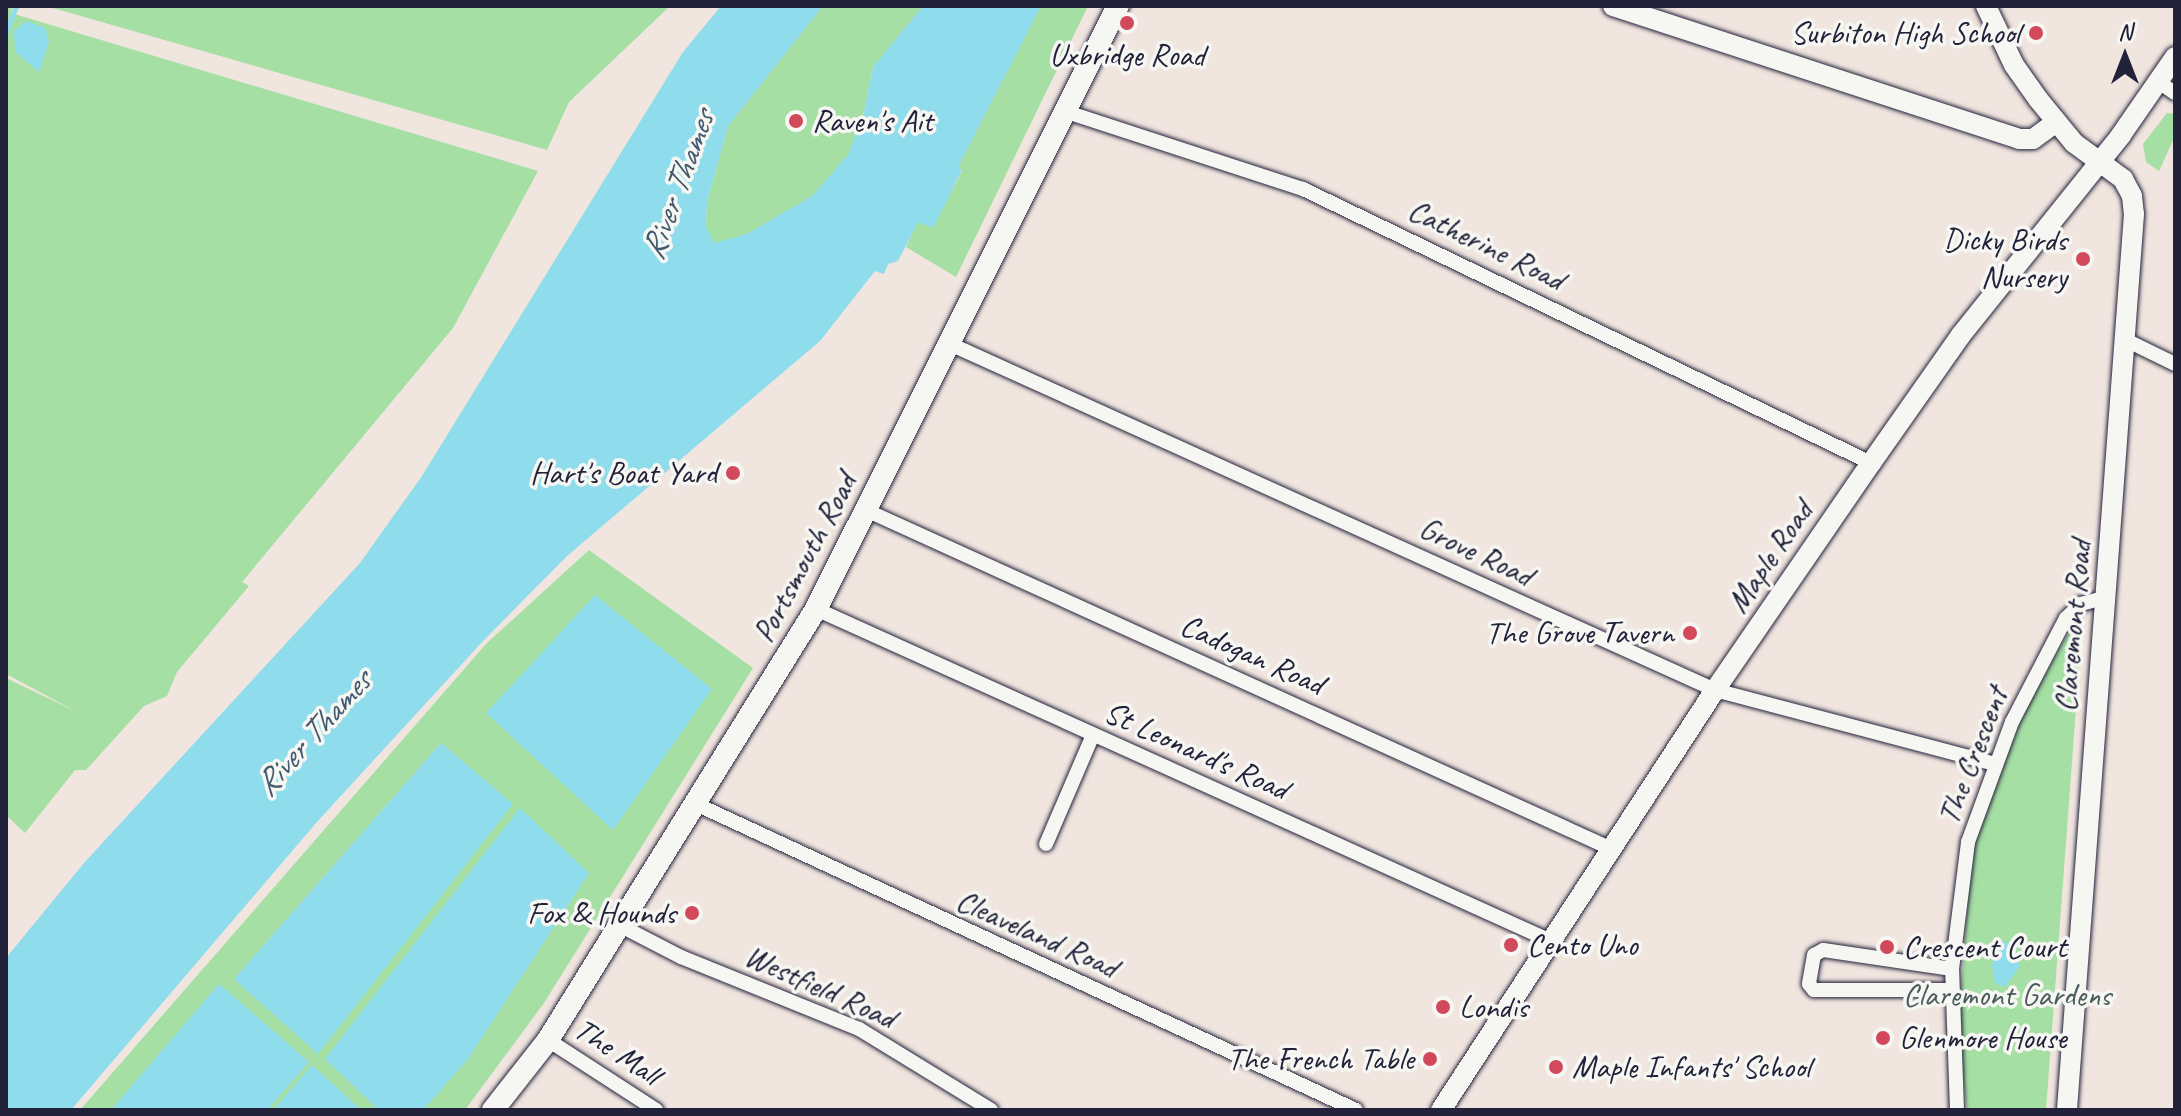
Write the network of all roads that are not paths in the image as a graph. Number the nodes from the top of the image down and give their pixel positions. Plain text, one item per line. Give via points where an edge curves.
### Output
1 (1118, 6) edge
2 (1613, 6) edge
3 (1986, 6) edge
4 (2175, 57) edge
5 (2167, 88) edge
6 (1064, 111) junction
7 (2056, 122) junction
8 (2100, 161) junction
9 (2128, 341) junction
10 (950, 344) junction
11 (2175, 364) edge
12 (1871, 463) junction
13 (868, 511) junction
14 (2104, 598) junction
15 (816, 609) junction
16 (1715, 690) junction
17 (1093, 735) junction
18 (1995, 764) junction
19 (698, 805) junction
20 (1046, 844) dead end
21 (1614, 850) junction
22 (621, 926) junction
23 (1553, 942) junction
24 (1952, 969) junction
25 (1952, 990) junction
26 (548, 1040) junction
27 (493, 1110) edge
28 (656, 1110) edge
29 (991, 1110) edge
30 (1356, 1110) edge
31 (1441, 1110) edge
32 (1957, 1110) edge
33 (2067, 1110) edge

1 - 6 main road, Portsmouth Road
2 - 7 street via 2019,139 2033,139
3 - 7 street, Claremont Road via 2014,65
4 - 5 street, Maple Road
5 - 8 street, Maple Road
6 - 10 main road, Portsmouth Road
6 - 12 street, Catherine Road via 1303,189
7 - 8 street, Claremont Road
8 - 9 street, Claremont Road via 2132,196
8 - 12 street, Maple Road via 1961,335
9 - 11 street
9 - 14 street, Claremont Road
10 - 13 main road, Portsmouth Road
10 - 16 street, Grove Road
12 - 16 street, Maple Road
13 - 15 main road, Portsmouth Road
13 - 21 street, Cadogan Road
14 - 18 street, The Crescent via 2081,604 2066,618
14 - 33 street, Claremont Road
15 - 17 street, St Leonard's Road
15 - 19 main road, Portsmouth Road
16 - 18 street, Grove Road
16 - 21 street, Maple Road
17 - 20 street
17 - 23 street, St Leonard's Road
18 - 24 street, The Crescent via 1968,842
19 - 22 main road, Portsmouth Road
19 - 30 street, Cleaveland Road via 824,868
21 - 23 street, Maple Road
22 - 26 main road, Portsmouth Road
22 - 29 street, Westfield Road via 681,957 859,1029
23 - 31 street, Maple Road
24 - 25 street, The Crescent
24 - 25 street via 1823,950 1814,955 1809,984 1814,990
25 - 32 street, The Crescent
26 - 27 main road, Portsmouth Road
26 - 28 street, The Mall

